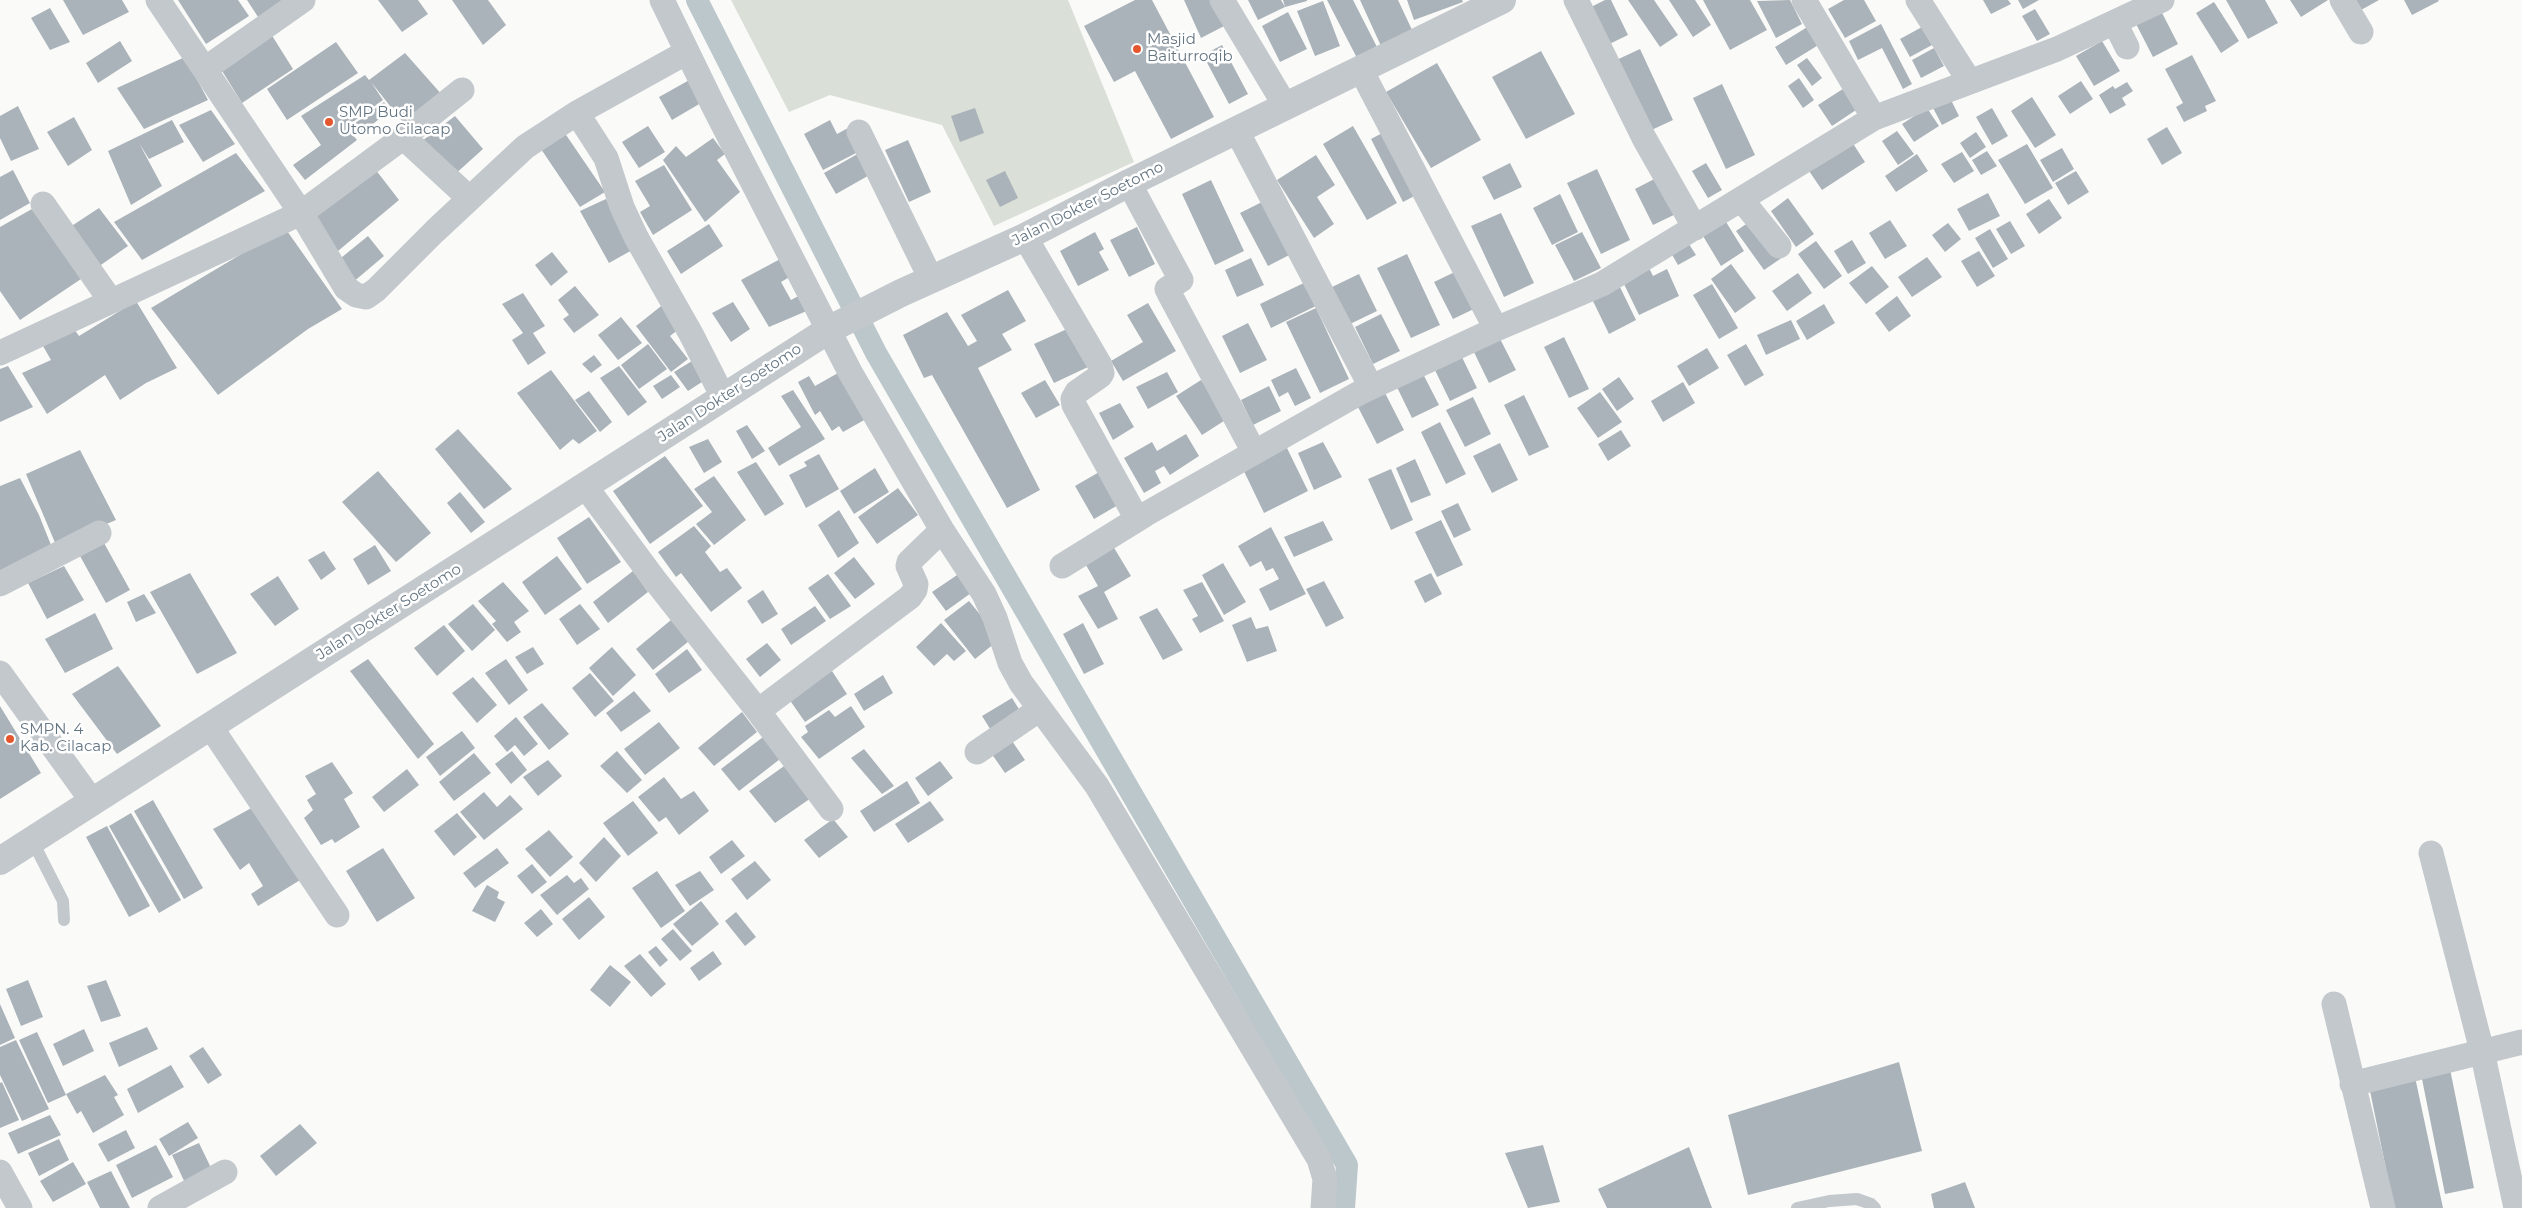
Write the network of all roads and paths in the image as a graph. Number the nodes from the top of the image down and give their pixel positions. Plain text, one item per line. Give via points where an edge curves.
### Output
1 (158, 0) edge
2 (303, 0) edge
3 (662, 0) edge
4 (1222, 0) edge
5 (1576, 0) edge
6 (1804, 0) edge
7 (1918, 0) edge
8 (2162, 0) edge
9 (2342, 0) edge
10 (1486, 4) edge
11 (2115, 23) junction
12 (2362, 32) dead end
13 (2127, 47) dead end
14 (687, 52) junction
15 (205, 69) junction
16 (1361, 70) junction
17 (1970, 82) junction
18 (462, 90) dead end
19 (1286, 107) junction
20 (577, 113) junction
21 (1874, 118) junction
22 (1237, 131) junction
23 (859, 132) dead end
24 (403, 137) junction
25 (1129, 183) junction
26 (469, 198) junction
27 (1741, 200) junction
28 (43, 204) dead end
29 (301, 214) junction
30 (1695, 228) junction
31 (1025, 237) junction
32 (1779, 246) dead end
33 (931, 279) junction
34 (110, 301) junction
35 (840, 323) junction
36 (1496, 329) junction
37 (0, 353) edge
38 (1372, 387) junction
39 (722, 397) junction
40 (1254, 452) junction
41 (585, 486) junction
42 (1138, 519) junction
43 (942, 530) junction
44 (99, 533) dead end
45 (1062, 566) dead end
46 (0, 584) edge
47 (0, 673) edge
48 (1040, 709) junction
49 (758, 710) junction
50 (210, 726) junction
51 (977, 752) dead end
52 (92, 801) junction
53 (831, 808) dead end
54 (32, 840) junction
55 (2431, 853) dead end
56 (0, 861) edge
57 (337, 915) dead end
58 (64, 920) dead end
59 (2334, 1004) dead end
60 (2522, 1042) edge
61 (2482, 1051) junction
62 (2352, 1084) junction
63 (0, 1172) edge
64 (225, 1172) dead end
65 (20, 1208) edge
66 (160, 1208) edge
67 (1323, 1208) edge
68 (1797, 1208) edge
69 (1875, 1208) edge
70 (2383, 1208) edge
71 (2516, 1208) edge

1 - 15 street
2 - 15 street
3 - 14 street
4 - 19 street
5 - 30 street via 1644,138
6 - 21 street
7 - 17 street
8 - 11 street
9 - 12 street
10 - 16 street, Jalan Dokter Soetomo
11 - 13 street
11 - 17 street
14 - 20 street
14 - 35 street
15 - 29 street
16 - 19 street, Jalan Dokter Soetomo
16 - 36 street
17 - 21 street
18 - 24 street
19 - 22 street, Jalan Dokter Soetomo
20 - 26 street via 525,147
20 - 39 street via 606,158 622,208
21 - 27 street
22 - 25 street, Jalan Dokter Soetomo
22 - 38 street
23 - 33 street
24 - 26 street
24 - 29 street
25 - 31 street, Jalan Dokter Soetomo
25 - 40 street via 1181,280 1167,288 1169,294
26 - 29 street via 366,297 346,288
27 - 30 street
27 - 32 street
28 - 34 street
29 - 34 street
30 - 36 street via 1602,284
31 - 33 street, Jalan Dokter Soetomo
31 - 42 street via 1100,365 1102,373 1077,392 1074,405
33 - 35 street, Jalan Dokter Soetomo
34 - 37 street
35 - 39 street, Jalan Dokter Soetomo
35 - 43 street via 884,432
36 - 38 street
38 - 40 street
39 - 41 street, Jalan Dokter Soetomo
40 - 42 street
41 - 49 street
41 - 50 street, Jalan Dokter Soetomo
42 - 45 street
43 - 48 street via 984,594 1010,663
43 - 49 street via 909,562 916,584 910,596
44 - 46 street
47 - 52 street
48 - 51 street
48 - 67 street via 1097,786 1319,1159 1325,1179
49 - 53 street
50 - 52 street, Jalan Dokter Soetomo
50 - 57 street
52 - 54 street, Jalan Dokter Soetomo
54 - 56 street, Jalan Dokter Soetomo
54 - 58 lane via 63,901
55 - 61 street
59 - 62 street
60 - 61 street
61 - 62 street
61 - 71 street
62 - 70 street
63 - 65 street
64 - 66 street
68 - 69 lane via 1856,1199

